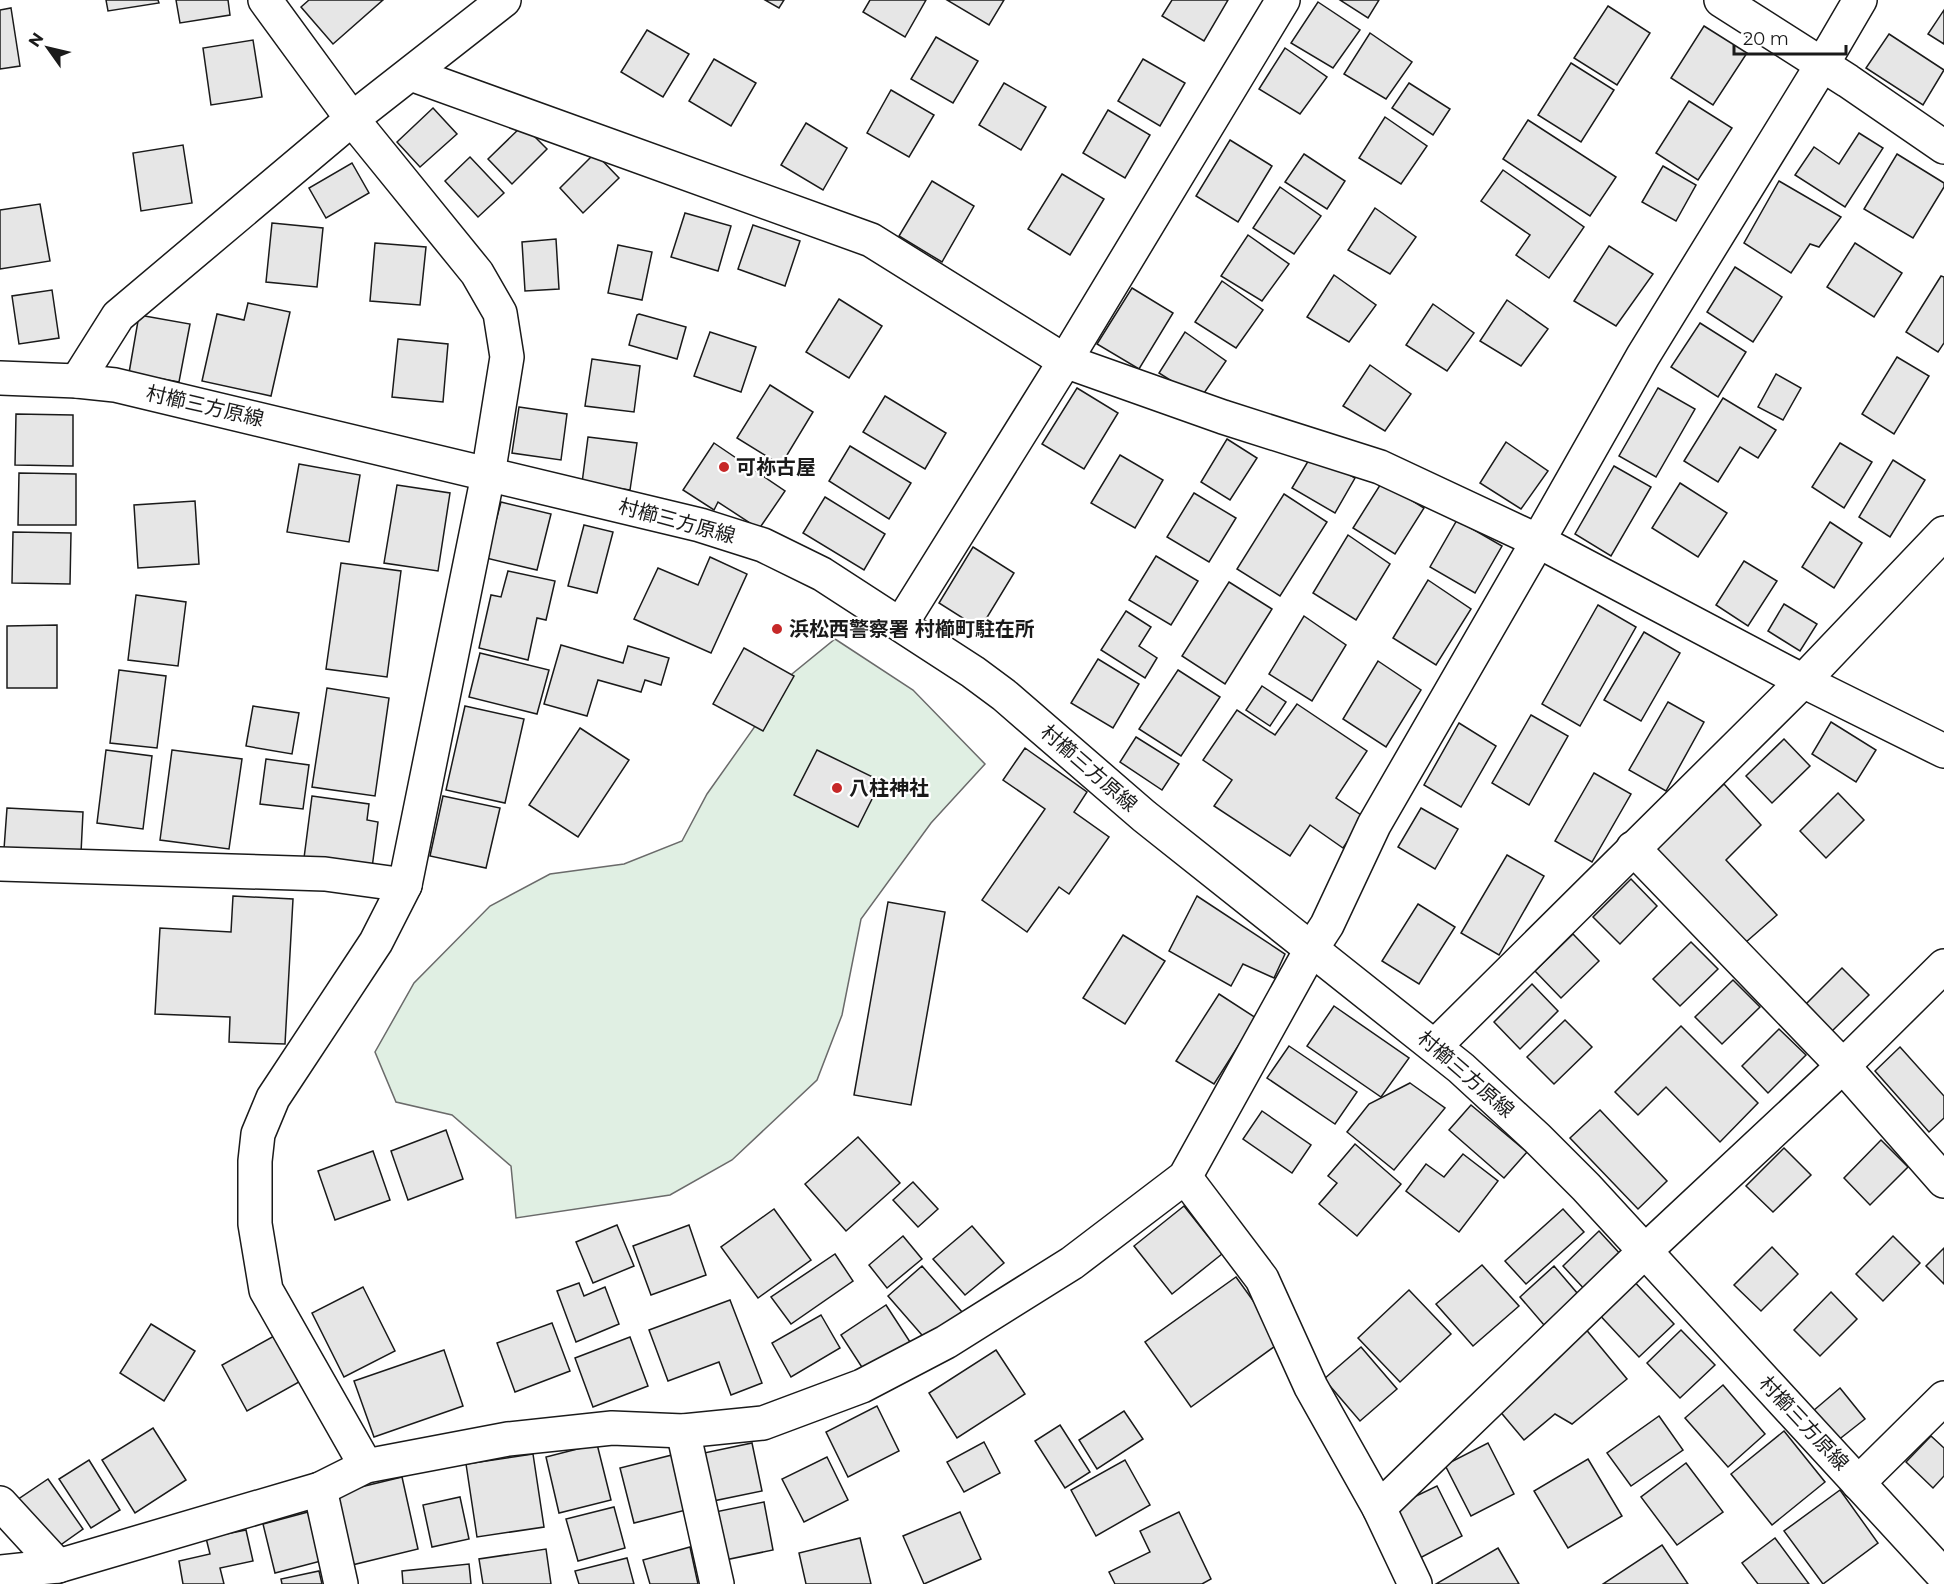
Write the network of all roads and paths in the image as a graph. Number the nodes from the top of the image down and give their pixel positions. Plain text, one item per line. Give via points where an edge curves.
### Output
1 (265, 0) edge
2 (504, 0) edge
3 (1283, 0) edge
4 (1721, 0) edge
5 (1860, 0) edge
6 (1822, 65) junction
7 (411, 74) junction
8 (352, 119) junction
9 (1944, 147) edge
10 (1065, 362) junction
11 (0, 378) edge
12 (77, 381) junction
13 (488, 475) junction
14 (1944, 533) edge
15 (1538, 541) junction
16 (902, 624) junction
17 (1803, 681) junction
18 (1944, 751) edge
19 (1633, 849) junction
20 (0, 864) edge
21 (405, 885) junction
22 (1312, 948) junction
23 (1944, 966) edge
24 (1435, 1046) junction
25 (1843, 1066) junction
26 (1185, 1177) junction
27 (1944, 1181) edge
28 (1645, 1251) junction
29 (1944, 1398) edge
30 (683, 1431) junction
31 (366, 1466) junction
32 (1858, 1483) junction
33 (320, 1489) junction
34 (0, 1503) edge
35 (1379, 1508) junction
36 (58, 1566) junction
37 (0, 1572) edge
38 (1944, 1576) edge
39 (341, 1584) edge
40 (717, 1584) edge
41 (1415, 1584) edge

1 - 8 street
2 - 7 street
3 - 10 street
4 - 6 street
5 - 6 street
6 - 9 street
6 - 15 street via 1643,356
7 - 8 street
7 - 10 street via 871,240
8 - 12 street via 118,315
8 - 13 street via 477,273 500,313 507,357
10 - 15 street via 1380,467
10 - 16 street
11 - 12 street, 村櫛三方原線
12 - 13 street, 村櫛三方原線 via 153,393
13 - 16 street, 村櫛三方原線 via 700,525 763,545 822,574
13 - 21 street
14 - 17 street
15 - 17 street
15 - 22 street via 1374,825 1327,925
16 - 22 street, 村櫛三方原線 via 1004,695 1152,823
17 - 18 street
17 - 19 street
19 - 24 street
19 - 25 street
20 - 21 street via 325,874
21 - 31 street via 376,942 273,1098 258,1134 255,1161 255,1224 266,1290
22 - 24 street, 村櫛三方原線
22 - 26 street
23 - 25 street
24 - 28 street, 村櫛三方原線 via 1537,1138
25 - 27 street
25 - 28 street
26 - 30 street via 1072,1263 946,1342 862,1386 763,1423
26 - 35 street via 1262,1279 1311,1387
28 - 32 street, 村櫛三方原線
28 - 35 street
29 - 32 street
30 - 31 street via 612,1428 508,1439
30 - 40 street
31 - 33 street
32 - 38 street, 村櫛三方原線
33 - 36 street
33 - 39 street
34 - 36 street
35 - 41 street
36 - 37 street

